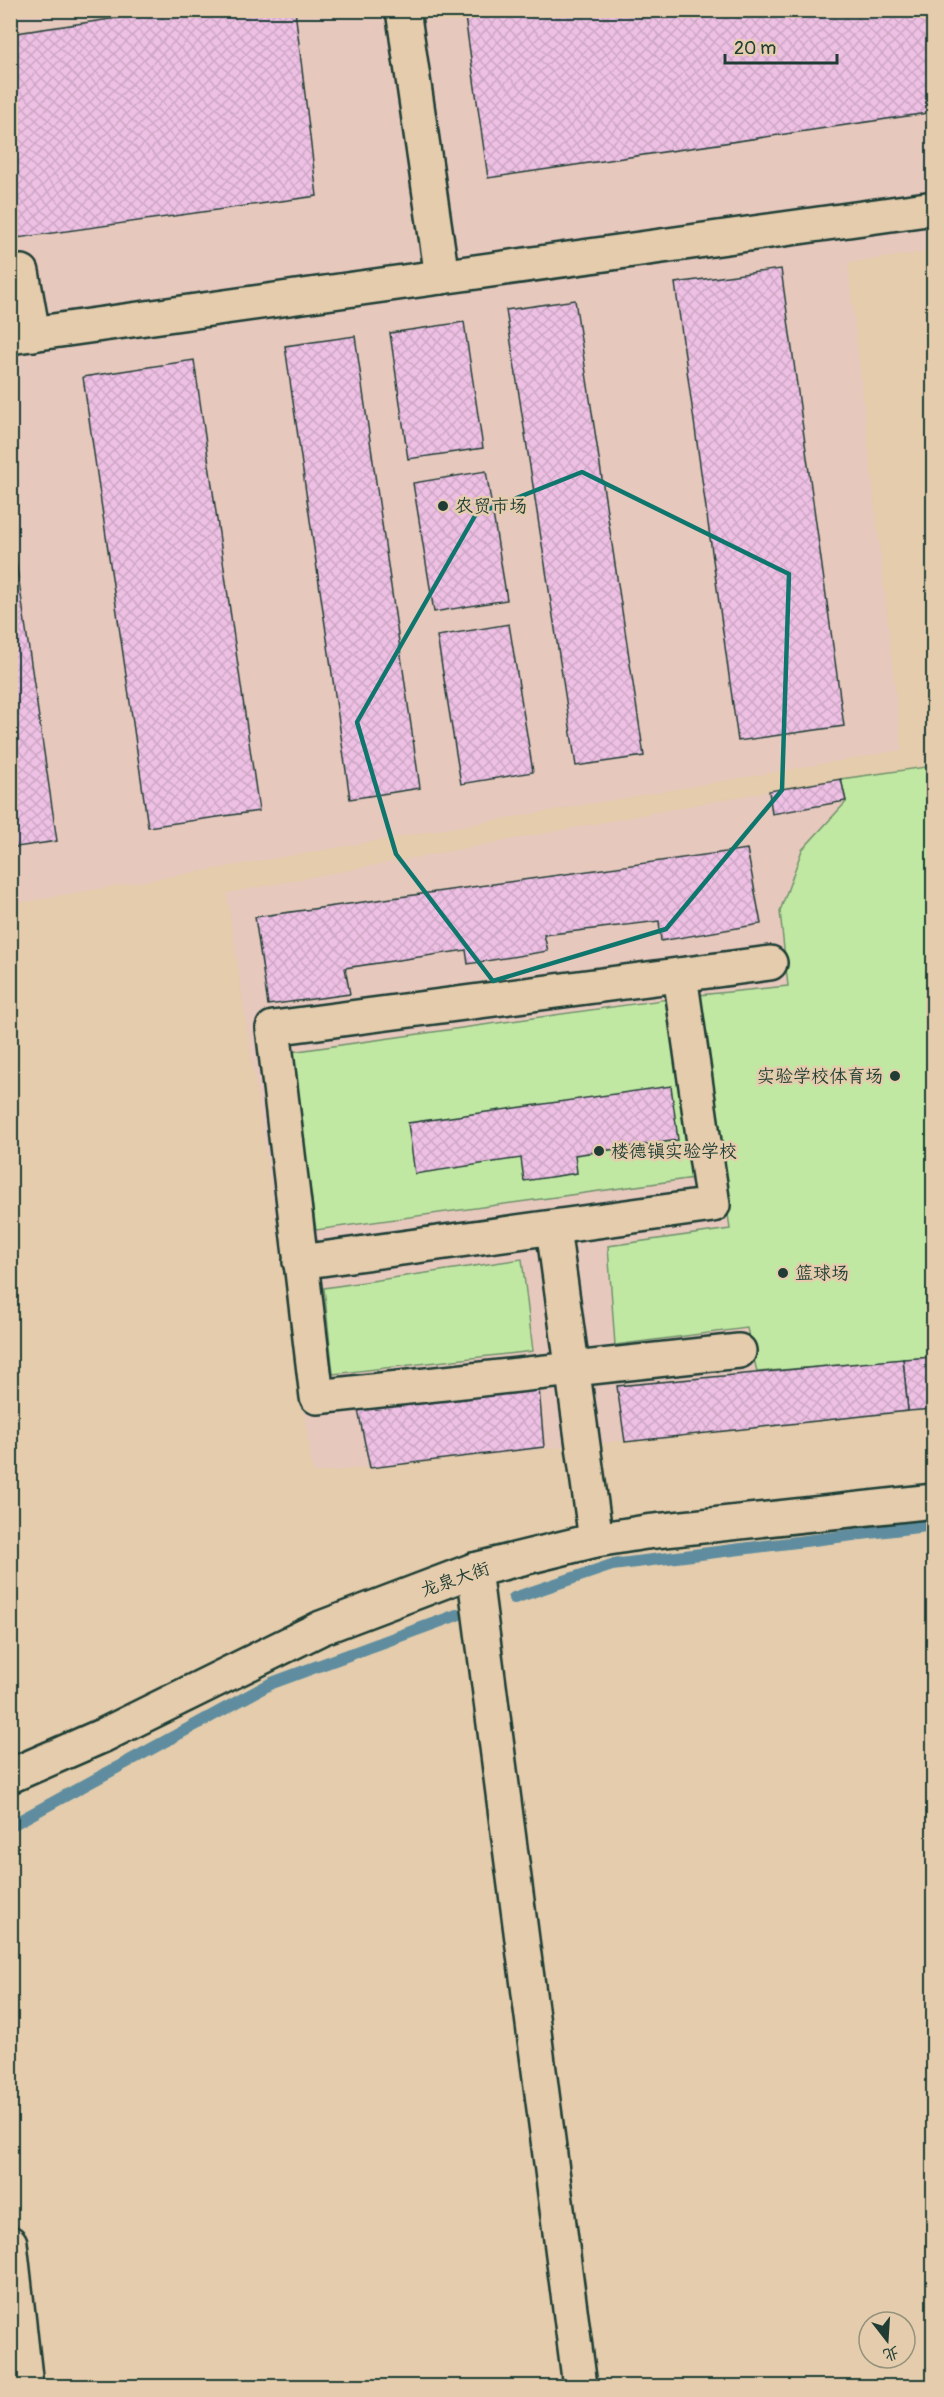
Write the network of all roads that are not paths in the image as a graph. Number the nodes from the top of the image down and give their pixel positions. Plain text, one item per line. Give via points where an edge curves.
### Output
1 (403, 10) edge
2 (933, 208) edge
3 (10, 274) edge
4 (442, 277) junction
5 (22, 335) edge
6 (770, 963) dead end
7 (680, 975) junction
8 (553, 1228) junction
9 (300, 1262) junction
10 (739, 1351) dead end
11 (571, 1369) junction
12 (933, 1501) edge
13 (596, 1540) junction
14 (474, 1570) junction
15 (10, 1776) edge
16 (10, 2243) edge
17 (26, 2386) edge
18 (580, 2386) edge

1 - 4 street
2 - 4 street
3 - 5 street via 22,272
4 - 5 street
6 - 7 street
7 - 8 street via 713,1205
7 - 9 street via 273,1028
8 - 9 street
8 - 11 street
9 - 11 street via 316,1397
10 - 11 street
11 - 13 street
12 - 13 street, 龙泉大街
13 - 14 street, 龙泉大街
14 - 15 street, 龙泉大街 via 321,1628 104,1735
14 - 18 street
16 - 17 street

